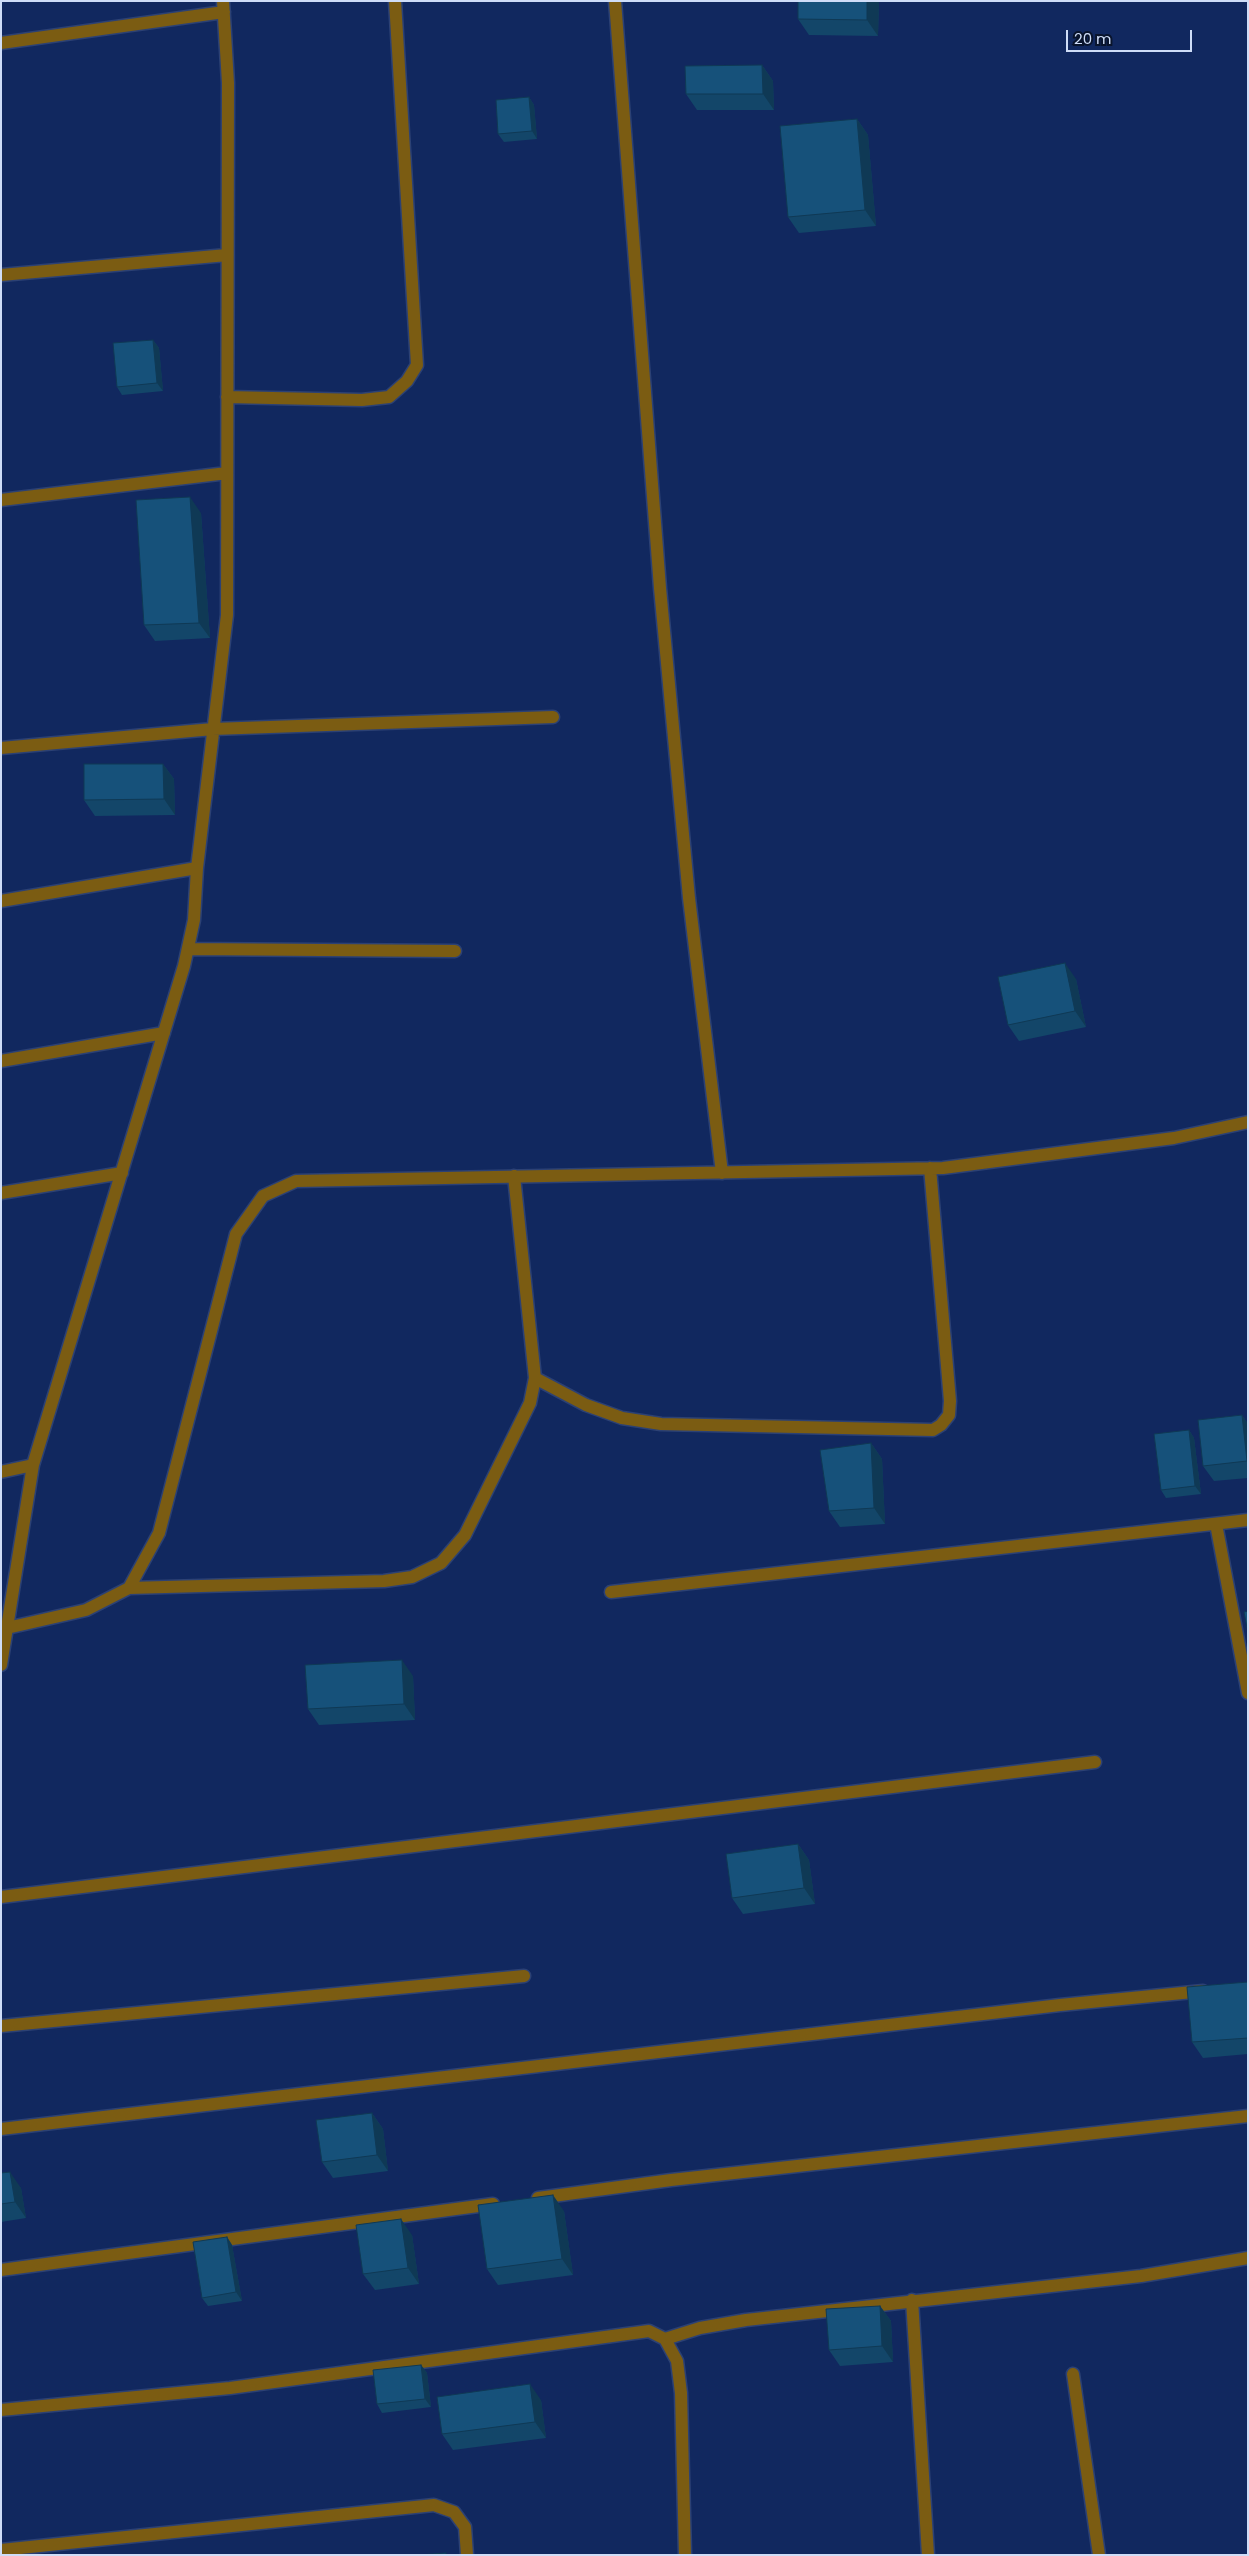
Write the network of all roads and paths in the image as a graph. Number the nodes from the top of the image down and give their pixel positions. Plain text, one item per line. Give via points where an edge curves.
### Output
1 (395, 1) edge
2 (615, 1) edge
3 (223, 7) edge
4 (1, 42) edge
5 (227, 255) junction
6 (1, 275) edge
7 (227, 397) junction
8 (227, 473) junction
9 (1, 500) edge
10 (553, 717) dead end
11 (213, 729) junction
12 (1, 748) edge
13 (197, 868) junction
14 (1, 901) edge
15 (188, 949) junction
16 (455, 951) dead end
17 (164, 1033) junction
18 (1, 1061) edge
19 (1248, 1122) edge
20 (930, 1168) junction
21 (122, 1173) junction
22 (722, 1173) junction
23 (514, 1176) junction
24 (1, 1193) edge
25 (535, 1378) junction
26 (33, 1465) junction
27 (1, 1472) edge
28 (1248, 1520) edge
29 (1216, 1524) junction
30 (129, 1588) junction
31 (611, 1592) dead end
32 (7, 1628) junction
33 (1, 1665) edge
34 (1248, 1693) edge
35 (1095, 1762) dead end
36 (1, 1897) edge
37 (524, 1976) dead end
38 (1218, 1990) edge
39 (1, 2026) edge
40 (1248, 2116) edge
41 (1, 2129) edge
42 (524, 2200) edge
43 (504, 2203) edge
44 (1248, 2258) edge
45 (1, 2270) edge
46 (912, 2300) junction
47 (665, 2339) junction
48 (1073, 2374) dead end
49 (1, 2410) edge
50 (1, 2550) edge
51 (467, 2555) edge
52 (685, 2555) edge
53 (928, 2555) edge
54 (1098, 2555) edge

1 - 7 street via 417,365 407,381 389,397 362,400
2 - 22 street via 661,598 689,898
3 - 4 street
3 - 5 street via 228,82
5 - 6 street
5 - 7 street
7 - 8 street
8 - 9 street
8 - 11 street via 227,615
10 - 11 street
11 - 12 street
11 - 13 street
13 - 14 street
13 - 15 street via 194,920
15 - 16 street
15 - 17 street
17 - 18 street
17 - 21 street
19 - 20 street via 1174,1138
20 - 22 street
20 - 25 street via 950,1401 949,1415 933,1430 661,1424 613,1415
21 - 24 street
21 - 26 street
22 - 23 street
23 - 25 street
23 - 30 street via 296,1181 263,1196 236,1234 159,1533
25 - 30 street via 530,1403 484,1499 464,1535 441,1563 412,1577 384,1581
26 - 27 street
26 - 32 street
28 - 29 street
29 - 31 street
29 - 34 street
30 - 32 street via 86,1610
32 - 33 street
35 - 36 street
37 - 39 street
38 - 41 street via 1060,2005
40 - 42 street via 671,2180
43 - 45 street
44 - 46 street via 1141,2276
46 - 47 street via 746,2320 700,2328
46 - 53 street
47 - 49 street via 649,2331 220,2389
47 - 52 street via 676,2361 681,2393
48 - 54 street
50 - 51 street via 434,2505 454,2512 465,2527

